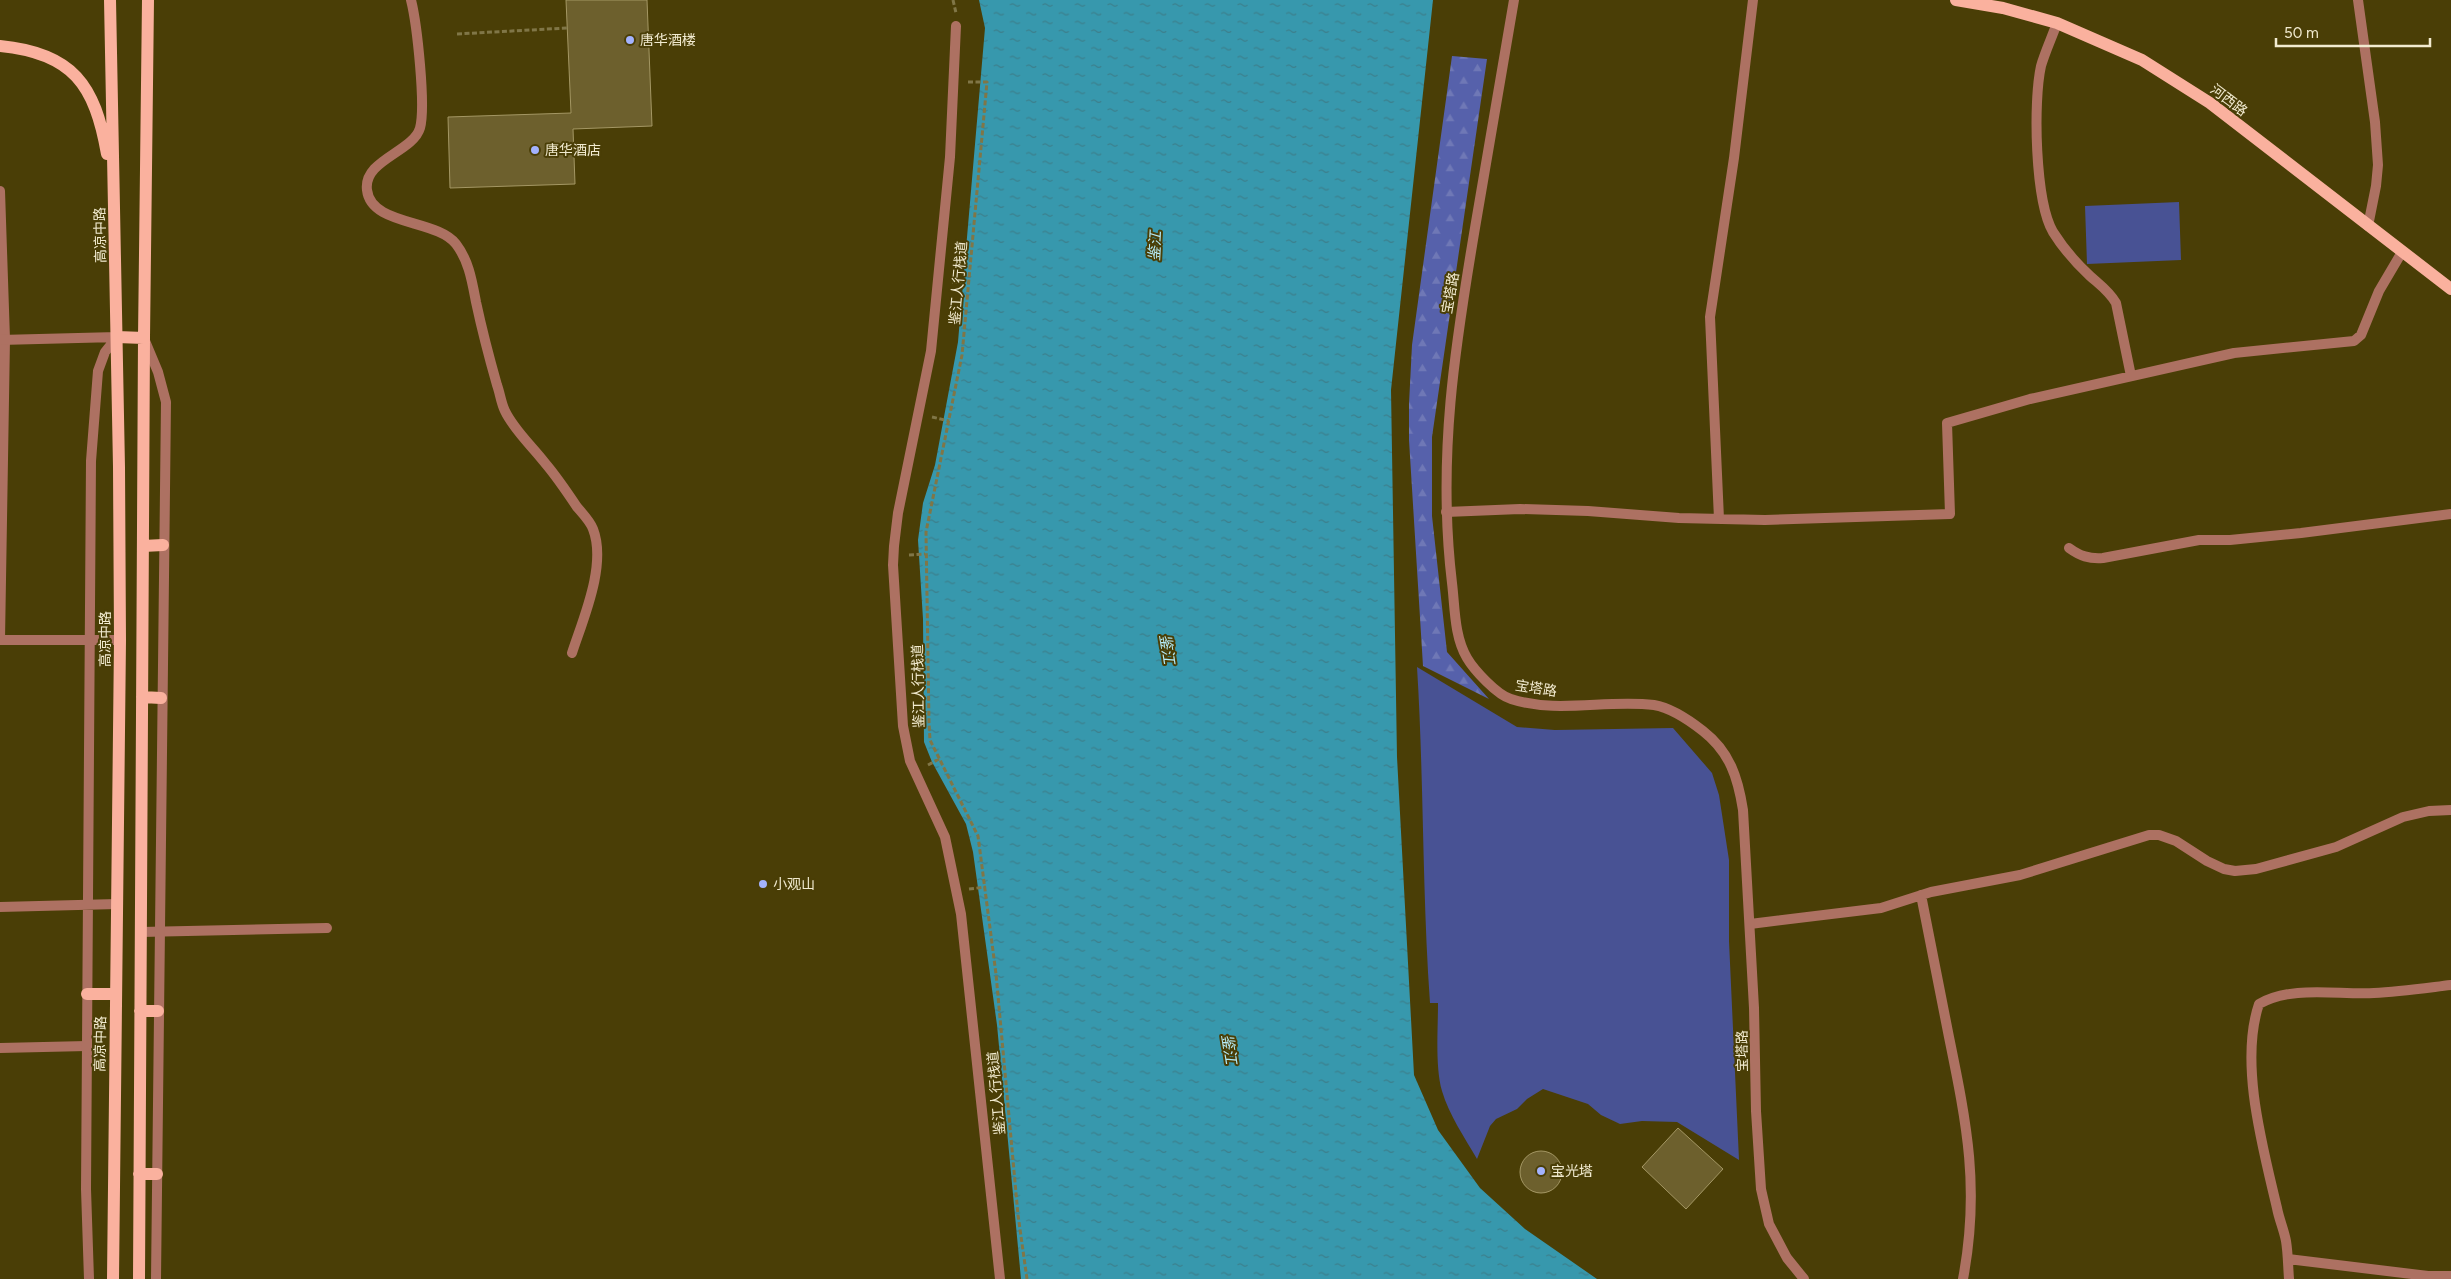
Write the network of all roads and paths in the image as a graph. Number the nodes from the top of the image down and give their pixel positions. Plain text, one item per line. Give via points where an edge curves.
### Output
1 (110, 0) edge
2 (148, 0) edge
3 (411, 0) edge
4 (1514, 0) edge
5 (1753, 0) edge
6 (1956, 0) edge
7 (2358, 0) edge
8 (2057, 23) junction
9 (956, 26) dead end
10 (567, 28) dead end
11 (457, 34) dead end
12 (0, 46) edge
13 (987, 82) dead end
14 (114, 189) junction
15 (0, 191) edge
16 (2368, 226) junction
17 (2402, 252) junction
18 (2451, 289) edge
19 (117, 337) junction
20 (144, 338) junction
21 (2, 340) edge
22 (2132, 376) junction
23 (1446, 512) junction
24 (2451, 514) edge
25 (1719, 519) junction
26 (163, 545) junction
27 (143, 546) junction
28 (2069, 548) dead end
29 (0, 640) edge
30 (90, 640) junction
31 (120, 640) junction
32 (572, 653) dead end
33 (142, 697) junction
34 (161, 698) junction
35 (2451, 810) edge
36 (1921, 895) junction
37 (117, 904) junction
38 (88, 905) junction
39 (0, 907) edge
40 (1750, 924) junction
41 (327, 928) dead end
42 (141, 932) junction
43 (159, 932) junction
44 (2451, 985) edge
45 (87, 994) junction
46 (116, 994) junction
47 (140, 1011) junction
48 (158, 1011) junction
49 (87, 1046) junction
50 (0, 1048) edge
51 (139, 1174) junction
52 (157, 1174) junction
53 (2288, 1259) junction
54 (2451, 1276) edge
55 (89, 1279) edge
56 (113, 1279) edge
57 (139, 1279) edge
58 (156, 1279) edge
59 (1000, 1279) edge
60 (1027, 1279) edge
61 (1804, 1279) edge
62 (1963, 1279) edge
63 (2289, 1279) edge

1 - 14 main road, 高凉中路
2 - 20 main road
3 - 32 street via 418,52 420,128 412,141 382,161 368,180 367,190 380,210 432,228 456,243 468,263 505,411 593,528 597,566
4 - 23 street, 宝塔路 via 1459,319 1449,414
5 - 25 street via 1710,317
6 - 8 main road, 河西路 via 2004,8
7 - 16 street via 2378,165
8 - 16 main road, 河西路 via 2142,60 2210,103
8 - 22 street via 2041,66 2036,97 2045,209 2052,231 2067,252 2111,294 2120,314
9 - 59 street via 950,157 932,336 898,513 893,565 906,744 915,772 945,837 961,914
10 - 11 path
12 - 14 main road via 49,56 78,77 102,121
13 - 60 path, 鉴江人行栈道 via 962,355 926,532 929,723 934,748 978,836 996,974
14 - 19 main road, 高凉中路
15 - 21 street
16 - 17 main road, 河西路
17 - 18 main road, 河西路
17 - 22 street via 2379,291 2362,335 2354,341 2234,353
19 - 20 main road
19 - 21 street
19 - 30 street via 105,352 98,371 91,461
19 - 31 main road, 高凉中路
20 - 26 street via 166,402
20 - 27 main road
21 - 29 street
22 - 25 street via 2030,398 1947,423 1950,514
23 - 25 street via 1578,510
23 - 40 street, 宝塔路 via 1459,638 1467,658 1486,682 1509,699 1550,706 1656,706 1686,718 1712,738 1730,760 1739,781 1744,810
24 - 28 street via 2283,535 2199,540 2092,559
26 - 27 main road
26 - 34 street
27 - 33 main road
29 - 30 street
30 - 31 street
30 - 38 street
31 - 37 main road, 高凉中路
33 - 34 main road
33 - 42 main road
34 - 43 street
35 - 36 street via 2403,817 2336,847 2256,869 2224,869 2176,841 2159,835 2020,875
36 - 40 street via 1880,908
36 - 62 street via 1968,1136 1972,1202
37 - 38 street
37 - 46 main road, 高凉中路
38 - 39 street
38 - 45 street
40 - 61 street, 宝塔路 via 1761,1189 1769,1224 1787,1258
41 - 43 street
42 - 43 street
42 - 47 main road
43 - 48 street
44 - 53 street via 2374,993 2291,994 2259,1004 2254,1020 2251,1064 2254,1094
45 - 46 main road
45 - 49 street
46 - 56 main road, 高凉中路
47 - 48 main road
47 - 51 main road
48 - 52 street
49 - 50 street
49 - 55 street
51 - 52 main road
51 - 57 main road
52 - 58 street
53 - 54 street
53 - 63 street

